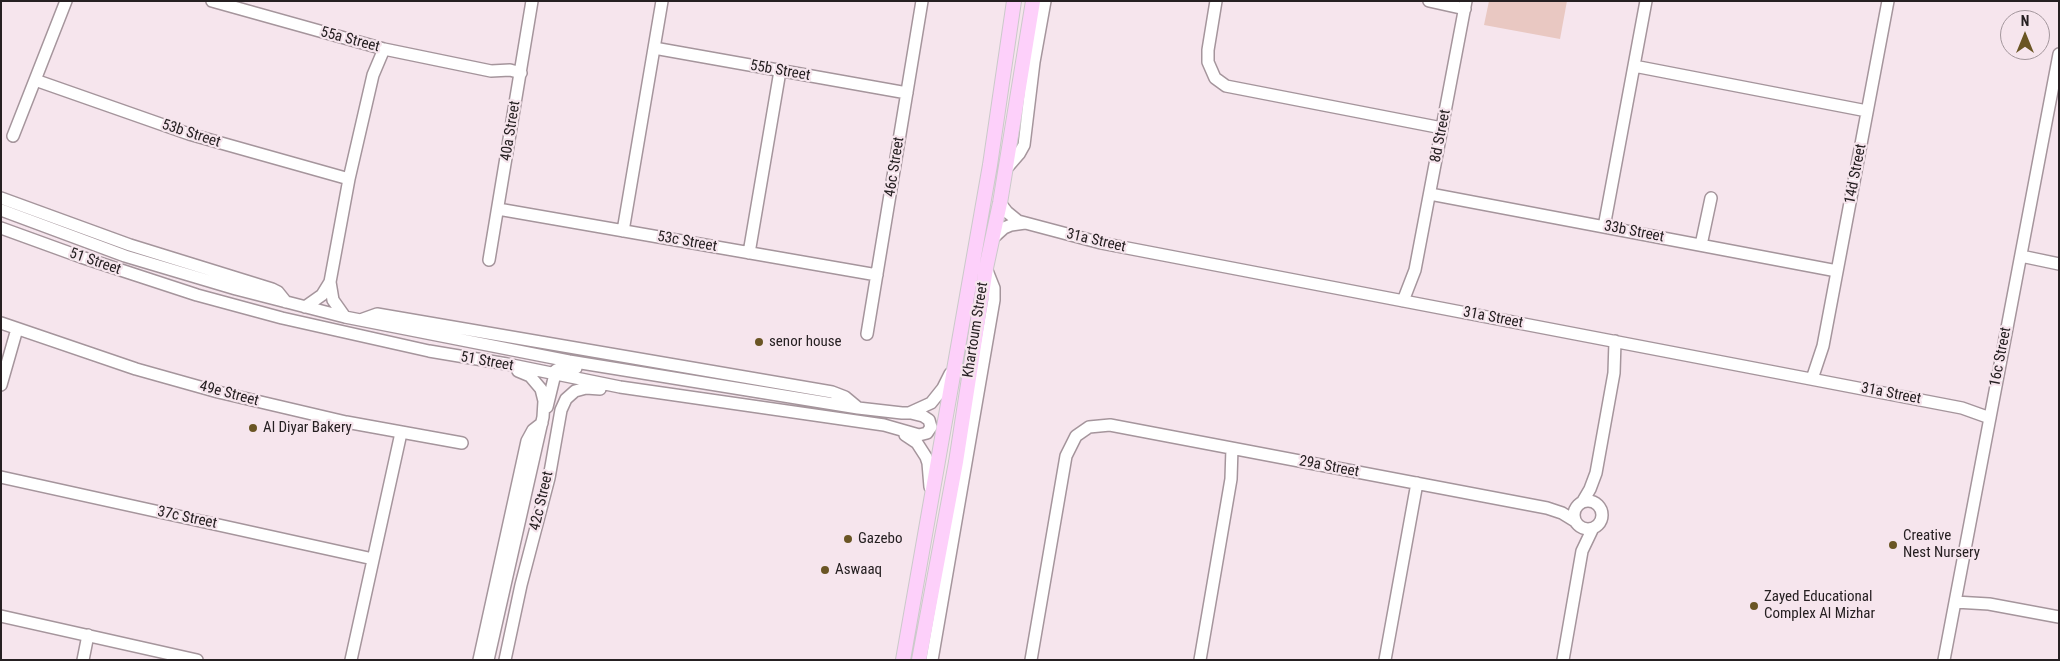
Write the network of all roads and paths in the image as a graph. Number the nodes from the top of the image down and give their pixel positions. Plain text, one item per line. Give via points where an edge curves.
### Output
1 (66, 1) edge
2 (212, 1) edge
3 (532, 1) edge
4 (662, 1) edge
5 (922, 1) edge
6 (1014, 1) edge
7 (1033, 1) edge
8 (1045, 1) edge
9 (1216, 1) edge
10 (1429, 1) edge
11 (1646, 1) edge
12 (1888, 1) edge
13 (1466, 5) edge
14 (379, 48) junction
15 (654, 48) junction
16 (2059, 54) edge
17 (1634, 66) junction
18 (780, 71) junction
19 (520, 77) junction
20 (35, 80) junction
21 (907, 93) junction
22 (1867, 111) junction
23 (1442, 128) junction
24 (13, 136) dead end
25 (1006, 169) junction
26 (350, 179) junction
27 (1430, 194) junction
28 (1, 198) edge
29 (1711, 198) dead end
30 (1000, 203) junction
31 (498, 209) junction
32 (1, 210) edge
33 (1025, 223) junction
34 (1604, 227) junction
35 (1, 228) edge
36 (623, 231) junction
37 (978, 232) junction
38 (993, 238) junction
39 (1702, 245) junction
40 (749, 253) junction
41 (2020, 256) junction
42 (489, 260) dead end
43 (2059, 264) edge
44 (986, 268) junction
45 (1837, 271) junction
46 (877, 276) junction
47 (330, 282) junction
48 (286, 302) junction
49 (1409, 302) junction
50 (305, 307) junction
51 (345, 316) junction
52 (361, 319) junction
53 (1, 323) edge
54 (976, 328) junction
55 (17, 329) junction
56 (867, 334) dead end
57 (1620, 342) junction
58 (957, 359) junction
59 (507, 364) junction
60 (554, 375) junction
61 (661, 375) junction
62 (1817, 380) junction
63 (1, 385) edge
64 (620, 387) junction
65 (858, 408) junction
66 (909, 413) junction
67 (1991, 413) junction
68 (543, 420) junction
69 (884, 425) junction
70 (401, 433) junction
71 (462, 443) dead end
72 (1236, 449) junction
73 (535, 452) junction
74 (1596, 473) junction
75 (1, 477) edge
76 (548, 478) junction
77 (1417, 483) junction
78 (1580, 503) junction
79 (930, 504) junction
80 (1598, 504) junction
81 (1548, 508) junction
82 (1577, 523) junction
83 (1593, 528) junction
84 (1582, 551) junction
85 (373, 559) junction
86 (1956, 597) junction
87 (1, 616) edge
88 (2059, 617) edge
89 (88, 635) junction
90 (1202, 659) edge
91 (83, 660) edge
92 (198, 660) edge
93 (351, 660) edge
94 (478, 660) edge
95 (488, 660) edge
96 (505, 660) edge
97 (903, 660) edge
98 (919, 660) edge
99 (932, 660) edge
100 (1031, 660) edge
101 (1386, 660) edge
102 (1563, 660) edge
103 (1944, 660) edge

1 - 20 street
2 - 14 street, 55a Street
3 - 19 street, 40a Street
4 - 15 street
5 - 21 street, 46c Street
6 - 37 main road, Khartoum Street
7 - 25 main road, Khartoum Street
8 - 25 street via 1024,144
9 - 23 street via 1207,56 1215,78 1226,86
10 - 13 street
11 - 17 street
12 - 22 street, 14d Street
13 - 23 street, 8d Street
14 - 19 street, 55a Street
14 - 26 street
15 - 18 street, 55b Street
15 - 36 street
16 - 41 street, 16c Street
17 - 22 street
17 - 34 street
18 - 21 street, 55b Street
18 - 40 street
19 - 31 street, 40a Street
20 - 24 street
20 - 26 street, 53b Street via 190,134
21 - 46 street, 46c Street
22 - 45 street, 14d Street
23 - 27 street, 8d Street
25 - 30 main road, Khartoum Street
26 - 47 street
27 - 34 street, 33b Street
27 - 49 street, 8d Street
28 - 48 street via 130,245 275,290
29 - 39 street
30 - 33 street, 31a Street via 1012,217
30 - 38 main road, Khartoum Street
31 - 36 street, 53c Street
31 - 42 street, 40a Street
32 - 48 street, 51 Street via 125,256
33 - 38 street via 1004,228
33 - 49 street, 31a Street via 1101,243
34 - 39 street, 33b Street
35 - 59 street, 51 Street via 108,267 239,307 368,339
36 - 40 street, 53c Street
37 - 54 main road via 987,240 975,290
37 - 58 main road, Khartoum Street
38 - 44 main road, Khartoum Street
39 - 45 street, 33b Street
40 - 46 street, 53c Street
41 - 43 street
41 - 67 street, 16c Street
44 - 54 main road, Khartoum Street
44 - 99 street via 994,288 994,300
45 - 62 street, 14d Street
46 - 56 street, 46c Street
47 - 50 street via 322,295
47 - 51 street via 333,300
48 - 50 street, 51 Street
49 - 57 street, 31a Street
50 - 51 street, 51 Street
51 - 52 street, 51 Street
52 - 61 street, 51 Street via 569,361
52 - 65 street via 377,314 832,392 845,397
53 - 55 street, 49e Street
54 - 98 main road, Khartoum Street via 956,462
55 - 63 street
55 - 70 street, 49e Street via 136,369 218,392
57 - 62 street, 31a Street
57 - 74 street
58 - 66 street via 946,383 931,403
58 - 79 main road, Khartoum Street
59 - 60 street, 51 Street
59 - 68 street, 42c Street via 536,382 543,395
60 - 61 street via 559,368 566,367 643,380
60 - 64 street, 51 Street
60 - 68 street
61 - 65 street, 51 Street
62 - 67 street, 31a Street
64 - 69 street, 51 Street
64 - 76 street, 42c Street via 581,389 566,399
65 - 66 street, 51 Street
66 - 69 street via 929,420 931,427 927,434
67 - 86 street, 16c Street
68 - 73 street, 42c Street
68 - 94 street via 527,441
69 - 79 street, 51 Street via 913,440 924,452 928,463
70 - 71 street, 49e Street
70 - 85 street
72 - 77 street, 29a Street
72 - 90 street via 1237,465 1231,479
72 - 100 street, 29a Street via 1091,421 1066,442
73 - 76 street via 543,451 547,455
73 - 95 street, 42c Street
74 - 78 street via 1590,490
74 - 80 street
75 - 85 street, 37c Street
76 - 96 street, 42c Street
77 - 81 street, 29a Street
77 - 101 street
78 - 80 street via 1591,500
78 - 81 street, 29a Street
78 - 82 street via 1574,513
79 - 97 main road, Khartoum Street
80 - 83 street via 1603,512 1602,518
81 - 82 street, 29a Street
82 - 83 street via 1585,529
82 - 84 street
83 - 84 street
84 - 102 street
85 - 93 street
86 - 88 street
86 - 103 street, 16c Street
87 - 89 street
89 - 91 street
89 - 92 street

